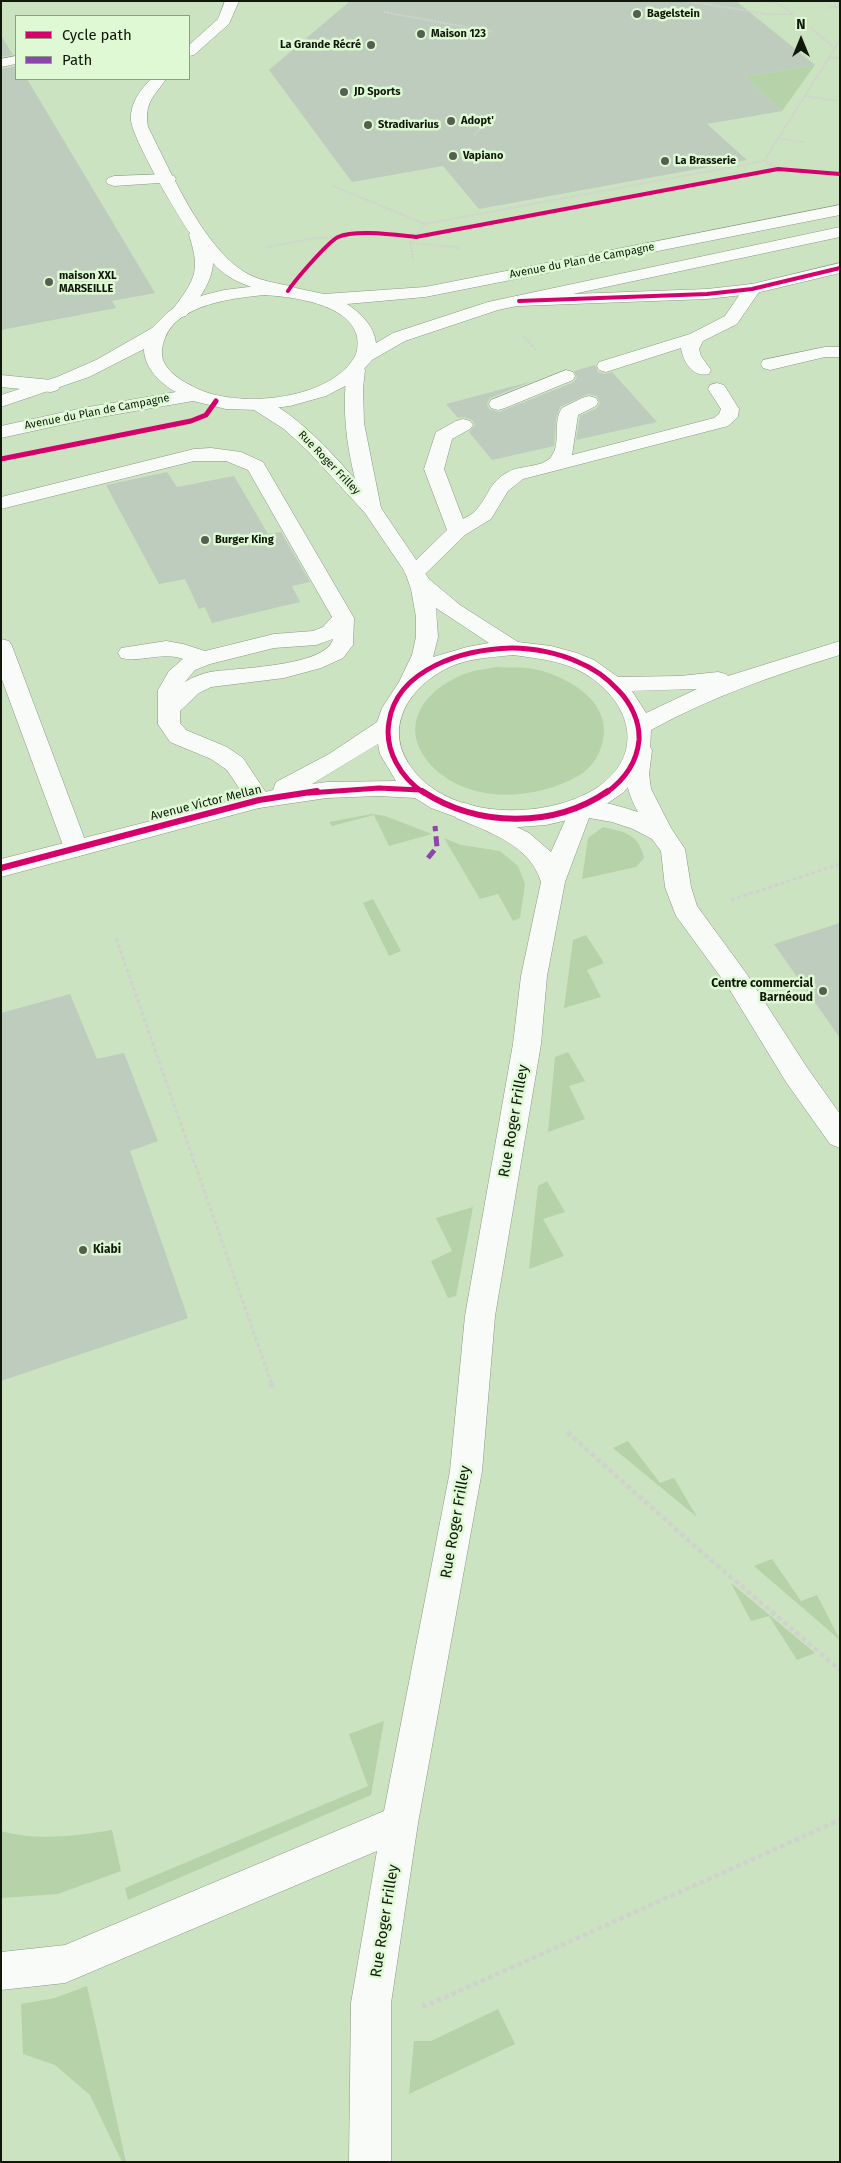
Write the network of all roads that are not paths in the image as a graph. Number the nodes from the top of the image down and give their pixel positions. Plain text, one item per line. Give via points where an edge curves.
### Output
1 (232, 1) edge
2 (190, 51) edge
3 (15, 60) edge
4 (1, 63) edge
5 (159, 80) edge
6 (168, 179) junction
7 (114, 182) dead end
8 (840, 210) edge
9 (194, 226) junction
10 (840, 232) edge
11 (840, 268) edge
12 (752, 289) junction
13 (288, 292) junction
14 (322, 299) junction
15 (518, 301) junction
16 (180, 312) junction
17 (158, 332) junction
18 (696, 338) junction
19 (655, 350) junction
20 (840, 352) edge
21 (361, 363) junction
22 (770, 364) dead end
23 (606, 366) dead end
24 (702, 370) dead end
25 (566, 376) dead end
26 (1, 381) edge
27 (620, 381) dead end
28 (51, 386) junction
29 (717, 389) dead end
30 (194, 394) junction
31 (1, 401) edge
32 (589, 402) dead end
33 (258, 404) junction
34 (498, 404) dead end
35 (463, 424) dead end
36 (1, 432) edge
37 (555, 464) junction
38 (1, 503) edge
39 (372, 509) junction
40 (458, 531) junction
41 (418, 578) junction
42 (343, 618) junction
43 (1, 646) edge
44 (513, 648) junction
45 (840, 648) edge
46 (129, 653) dead end
47 (203, 659) junction
48 (768, 670) junction
49 (410, 682) junction
50 (614, 684) junction
51 (168, 709) junction
52 (387, 726) junction
53 (640, 726) junction
54 (640, 750) junction
55 (420, 790) junction
56 (259, 800) junction
57 (581, 808) junction
58 (465, 812) junction
59 (662, 833) junction
60 (76, 848) junction
61 (1, 868) edge
62 (553, 882) junction
63 (840, 1136) edge
64 (400, 1823) junction
65 (1, 1971) edge
66 (370, 2162) edge

1 - 2 street via 224,20
3 - 4 street
5 - 6 street via 144,95 138,121
6 - 7 street
6 - 9 street
8 - 14 street, Avenue du Plan de Campagne via 425,292
9 - 13 street via 228,269 249,280
9 - 16 street via 204,258 203,271
10 - 15 street, Avenue du Plan de Campagne
11 - 12 street
12 - 15 street via 707,294
12 - 18 street via 731,320
13 - 14 street
13 - 16 street via 265,290 218,296
14 - 21 street, Rue Roger Frilley via 340,307 364,329 367,342
15 - 21 street, Avenue du Plan de Campagne via 399,337
16 - 17 street
17 - 28 street via 130,351
17 - 30 street, Avenue du Plan de Campagne via 153,345 154,359 161,373 175,385
18 - 19 street
18 - 24 street via 690,350
19 - 23 street
19 - 27 street
20 - 22 street via 825,352
21 - 33 street, Avenue du Plan de Campagne via 339,384 316,394 288,402
21 - 39 street, Rue Roger Frilley via 352,408
25 - 34 street
26 - 28 street
28 - 31 street
29 - 37 street via 730,409 728,417 721,422
30 - 33 street, Avenue du Plan de Campagne via 216,401
30 - 36 street, Avenue du Plan de Campagne
32 - 37 street via 569,412 566,450
33 - 39 street, Rue Roger Frilley via 302,433
35 - 40 street via 443,436 434,470
37 - 40 street via 516,475 500,487 484,515
38 - 42 street via 194,455 209,453 246,459 256,466
39 - 41 street, Rue Roger Frilley
40 - 41 street
41 - 44 street, Rue Roger Frilley via 452,610
41 - 49 street, Rue Roger Frilley via 427,615 426,647
42 - 47 street via 332,632 316,638 274,641
42 - 51 street via 344,639 340,650 328,658 251,676 206,681 187,691
43 - 60 street
44 - 49 street, Avenue Victor Mellan via 474,652 439,663
44 - 50 street, Avenue Victor Mellan via 551,653 586,665
45 - 48 street
46 - 47 street via 161,648 185,650
47 - 51 street via 187,665 176,676 169,690
48 - 50 street via 680,683
48 - 53 street via 700,695
49 - 52 street, Avenue Victor Mellan via 394,702
50 - 53 street, Avenue Victor Mellan via 631,704
51 - 56 street via 169,724 178,736 219,753 235,764
52 - 55 street, Avenue Victor Mellan via 390,749 401,770
52 - 56 street, Avenue Victor Mellan via 359,748 318,772
53 - 54 street, Avenue Victor Mellan
54 - 57 street, Avenue Victor Mellan via 629,772 609,793
54 - 59 street via 639,786
55 - 56 street, Avenue Victor Mellan via 327,790
55 - 58 street, Avenue Victor Mellan
56 - 60 street, Avenue Victor Mellan
57 - 58 street, Avenue Victor Mellan via 547,818 520,820
57 - 59 street via 629,817
57 - 62 street, Rue Roger Frilley
58 - 62 street via 519,838 538,853 547,864
59 - 63 street via 673,850 685,909 737,980 796,1074
60 - 61 street, Avenue Victor Mellan
62 - 64 street, Rue Roger Frilley via 534,976 527,1044 480,1316 466,1472
64 - 65 street via 65,1964
64 - 66 street, Rue Roger Frilley via 371,2003

